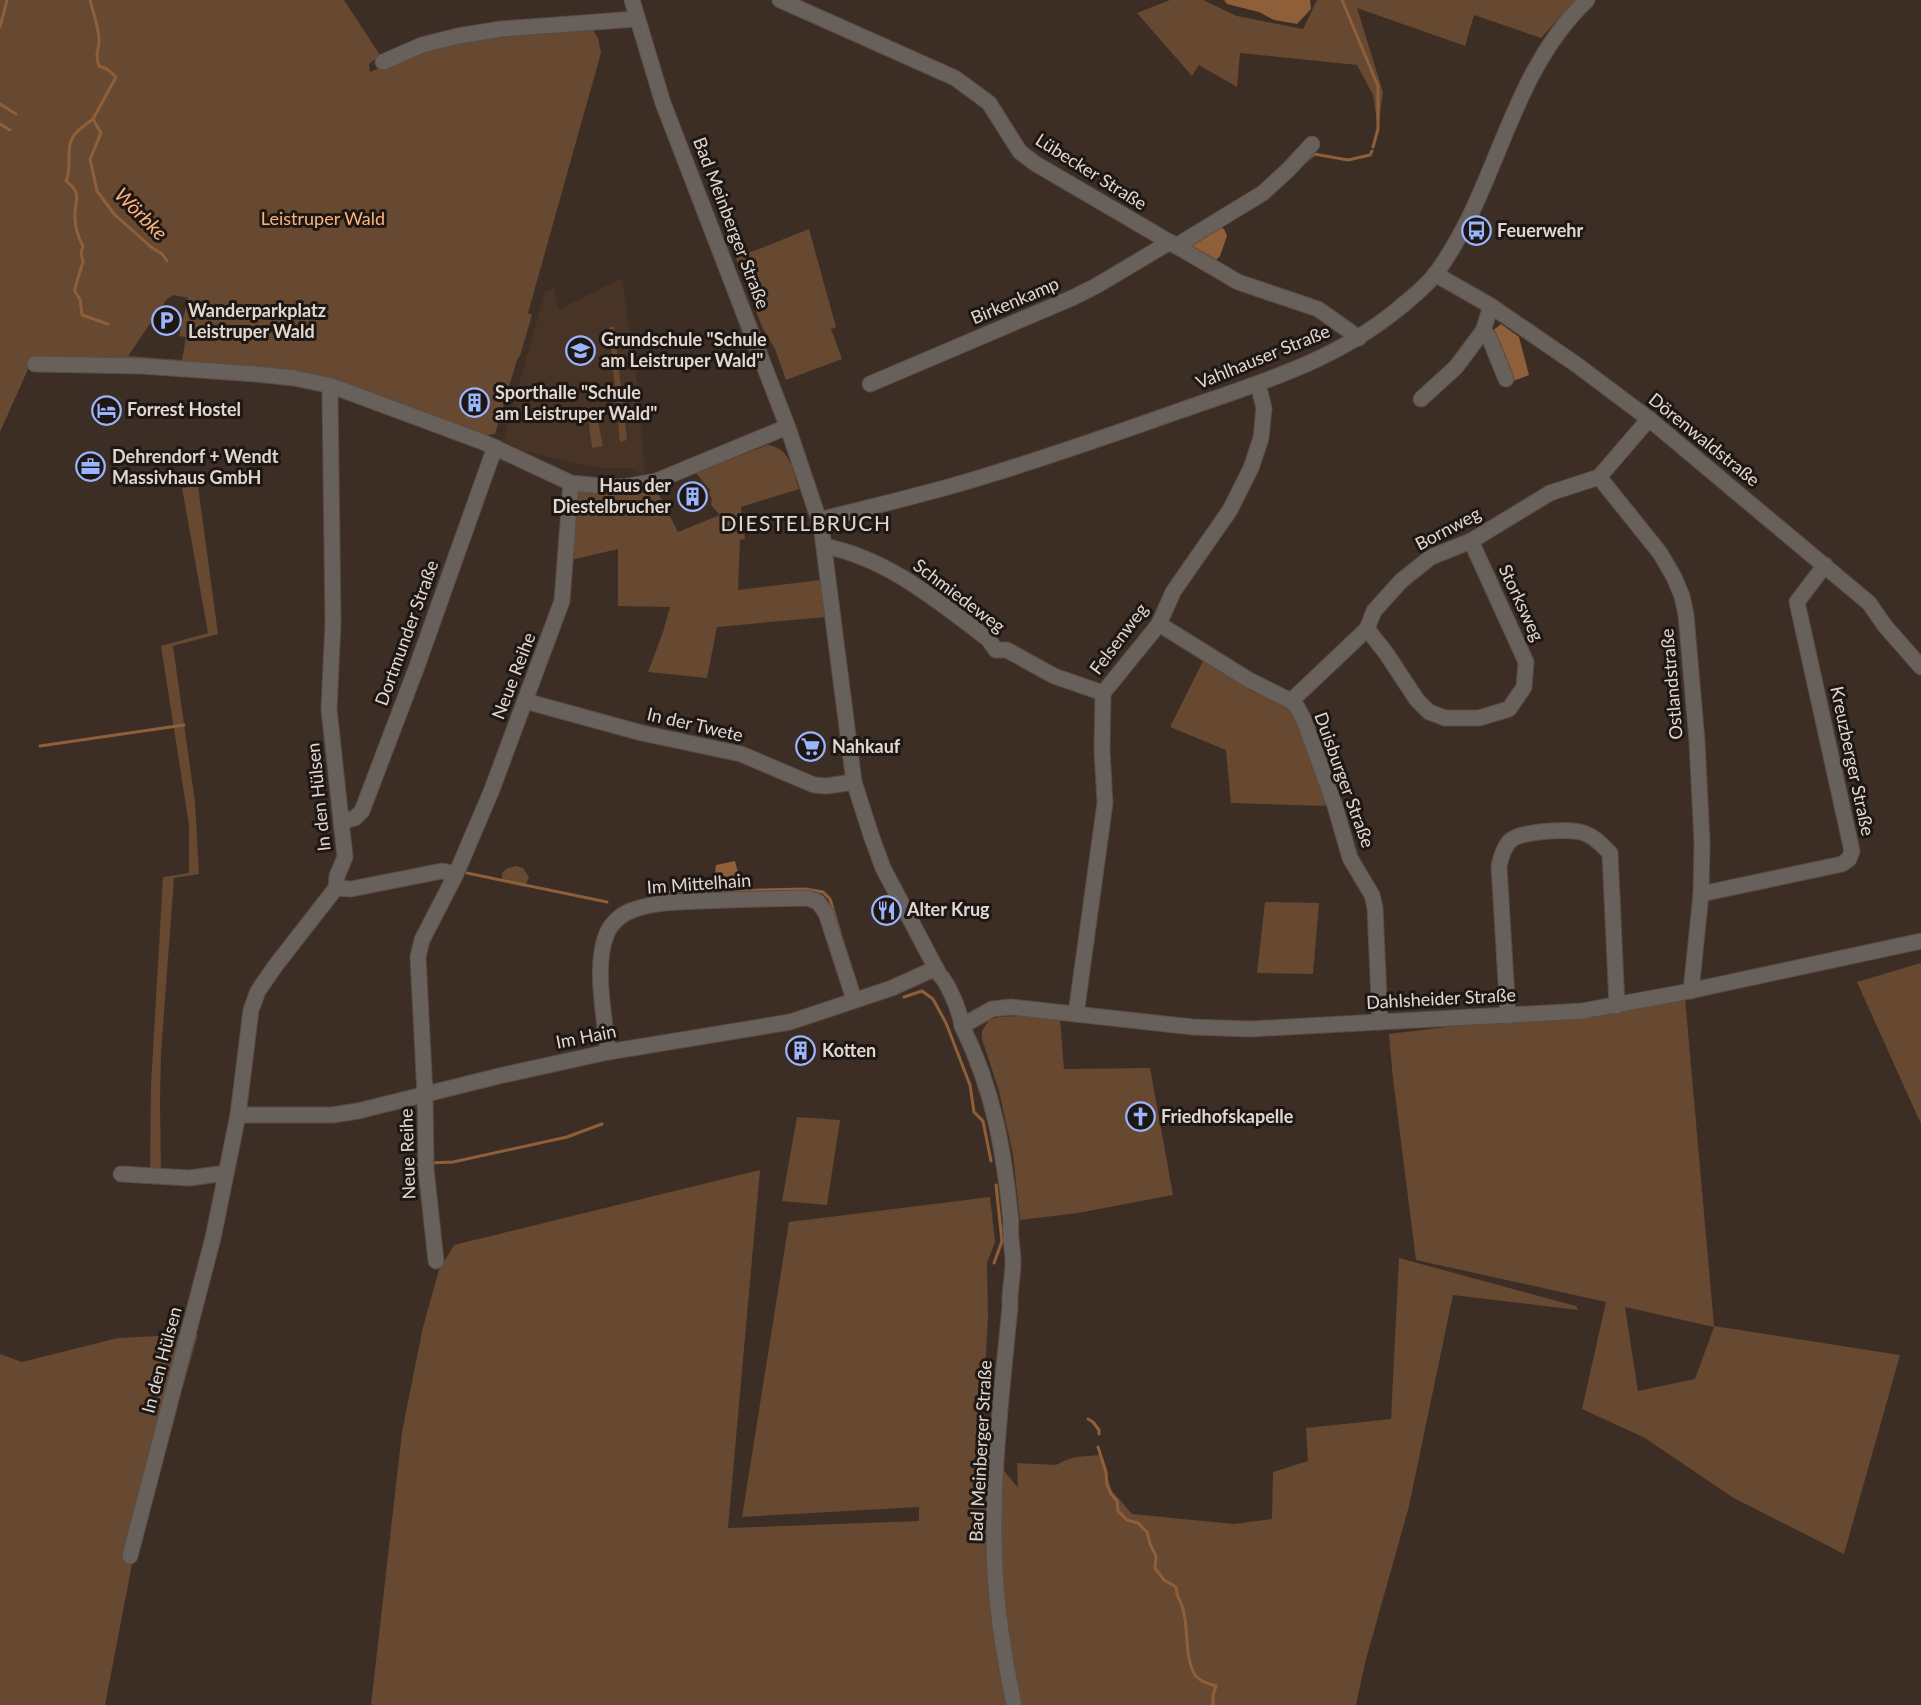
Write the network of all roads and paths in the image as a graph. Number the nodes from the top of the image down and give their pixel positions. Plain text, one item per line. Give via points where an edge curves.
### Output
1 (632, 0) edge
2 (780, 0) edge
3 (1587, 0) edge
4 (636, 19) junction
5 (383, 62) dead end
6 (1312, 144) dead end
7 (1173, 244) junction
8 (1435, 274) junction
9 (1491, 306) junction
10 (1482, 331) junction
11 (1359, 338) junction
12 (35, 364) dead end
13 (1506, 379) dead end
14 (870, 384) dead end
15 (1258, 384) junction
16 (332, 386) junction
17 (1421, 399) dead end
18 (1649, 419) junction
19 (788, 427) junction
20 (495, 447) junction
21 (1599, 477) junction
22 (571, 483) junction
23 (819, 520) junction
24 (1471, 541) junction
25 (824, 546) junction
26 (1825, 565) junction
27 (1159, 624) junction
28 (1368, 629) junction
29 (1921, 667) edge
30 (1103, 693) junction
31 (525, 701) junction
32 (1291, 701) junction
33 (854, 782) junction
34 (342, 821) junction
35 (456, 874) junction
36 (336, 888) junction
37 (1701, 894) junction
38 (1921, 941) edge
39 (938, 971) junction
40 (1691, 991) junction
41 (854, 999) junction
42 (1617, 1006) junction
43 (1076, 1014) junction
44 (1508, 1016) junction
45 (1380, 1022) junction
46 (962, 1026) junction
47 (608, 1052) junction
48 (425, 1094) junction
49 (238, 1115) junction
50 (226, 1173) junction
51 (121, 1174) dead end
52 (436, 1261) dead end
53 (130, 1556) dead end
54 (1014, 1705) edge

1 - 4 street, Bad Meinberger Straße
2 - 7 street, Lübecker Straße via 955,78 989,103 1020,152
3 - 8 street, Vahlhauser Straße via 1542,57 1520,97 1471,216
4 - 5 street via 458,36 422,45
4 - 19 street, Bad Meinberger Straße via 663,103
6 - 7 street via 1263,193
7 - 11 street, Lübecker Straße via 1238,282 1318,309
7 - 14 street, Birkenkamp via 1072,298
8 - 9 street, Dörenwaldstraße
8 - 11 street, Vahlhauser Straße
9 - 10 street
9 - 18 street, Dörenwaldstraße
10 - 13 street via 1489,337
10 - 17 street via 1456,367
11 - 15 street, Vahlhauser Straße
12 - 16 street via 256,374
15 - 23 street, Vahlhauser Straße via 979,478
15 - 27 street, Felsenweg via 1264,408 1261,438 1251,468 1230,510 1173,592
16 - 20 street
16 - 34 street, In den Hülsen via 333,623 329,709
18 - 21 street
18 - 26 street, Dörenwaldstraße
19 - 22 street via 645,484 624,487
19 - 23 street, Bad Meinberger Straße
20 - 22 street
20 - 34 street, Dortmunder Straße via 362,811 355,818
21 - 24 street, Bornweg via 1550,493
21 - 37 street, Ostlandstraße via 1660,553 1682,596 1697,741
22 - 31 street, Neue Reihe via 562,601
23 - 25 street, Bad Meinberger Straße
24 - 28 street, Bornweg via 1431,557 1401,581 1374,611
24 - 28 street, Storksweg via 1526,662 1524,687 1509,709 1479,718 1445,718 1430,712 1417,700
25 - 30 street, Schmiedeweg via 840,549 911,581 988,639 996,650 1007,650 1054,676
25 - 33 street, Bad Meinberger Straße
26 - 29 street, Dörenwaldstraße via 1869,603
26 - 37 street, Kreuzberger Straße via 1797,602 1852,851 1850,860
27 - 30 street, Felsenweg
27 - 32 street, Duisburger Straße via 1249,680
28 - 32 street, Bornweg
30 - 43 street, Felsenweg via 1105,803
31 - 33 street, In der Twete via 642,733 741,754 814,785
31 - 35 street, Neue Reihe
32 - 45 street, Duisburger Straße via 1304,720 1350,858 1372,895
33 - 39 street, Bad Meinberger Straße via 883,868
34 - 36 street, In den Hülsen via 345,857
35 - 36 street via 442,871 351,889
35 - 48 street, Neue Reihe via 422,940 418,957
36 - 49 street, In den Hülsen via 258,991 251,1010
37 - 40 street, Ostlandstraße
38 - 40 street, Dahlsheider Straße
39 - 41 street, Im Hain
39 - 46 street, Bad Meinberger Straße via 948,1008
40 - 42 street, Dahlsheider Straße
41 - 47 street, Im Hain via 790,1022
41 - 47 street, Im Mittelhain via 826,913 818,902 808,898 646,906 615,921 602,952
42 - 44 street, Dahlsheider Straße
42 - 44 street via 1610,853 1585,833 1538,831 1510,841 1499,866
43 - 45 street, Dahlsheider Straße via 1250,1029
43 - 46 street, Dahlsheider Straße via 1011,1007 992,1009
44 - 45 street, Dahlsheider Straße
46 - 54 street, Bad Meinberger Straße via 982,1071 1001,1141 1011,1222 1013,1265 994,1524 996,1588
47 - 48 street, Im Hain
48 - 49 street, Im Hain via 332,1115
48 - 52 street, Neue Reihe via 426,1163
49 - 50 street, In den Hülsen
50 - 51 street via 182,1178
50 - 53 street, In den Hülsen via 212,1243

